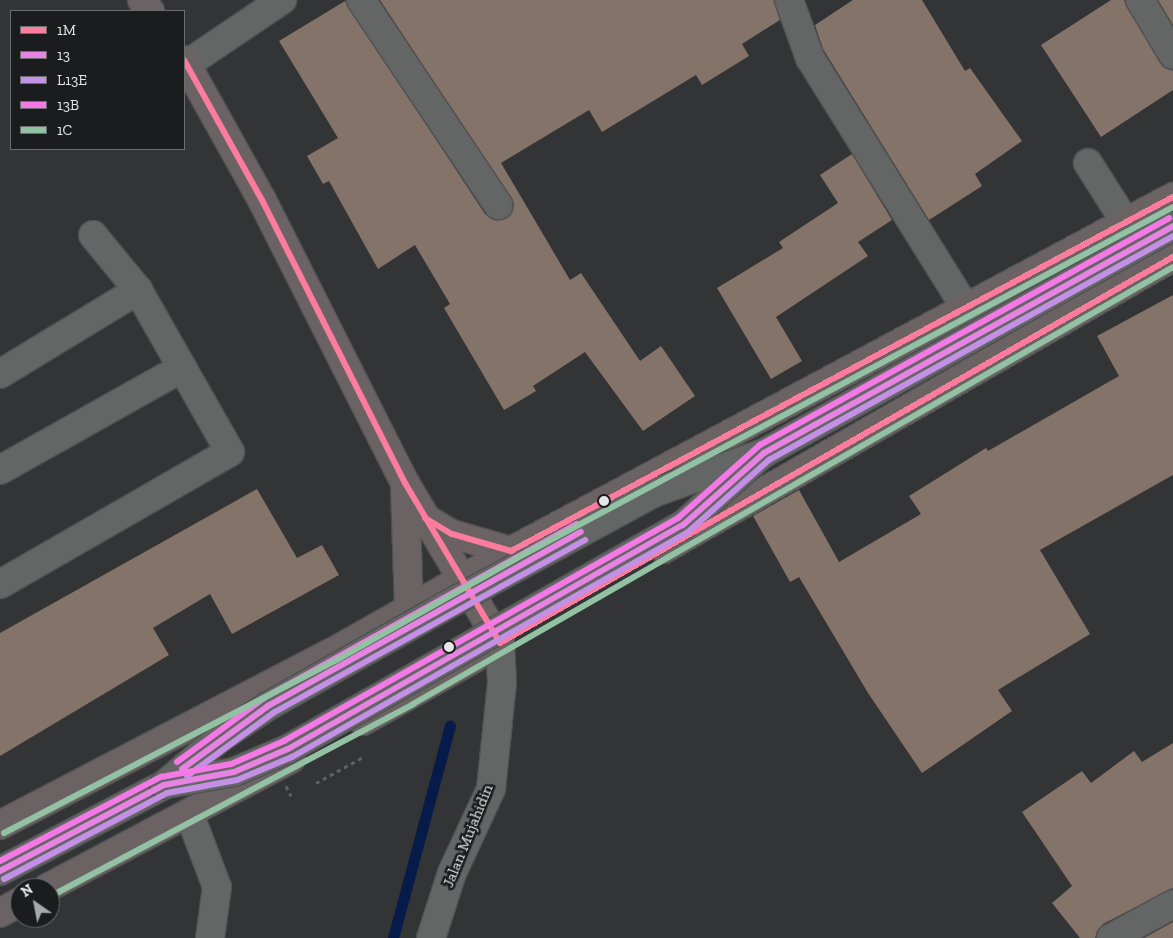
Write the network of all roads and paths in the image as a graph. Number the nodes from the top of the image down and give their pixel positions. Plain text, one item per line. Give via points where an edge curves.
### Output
1 (282, 0) edge
2 (361, 0) edge
3 (789, 0) edge
4 (1140, 0) edge
5 (1154, 0) edge
6 (1173, 30) edge
7 (1173, 55) edge
8 (185, 62) edge
9 (1088, 164) dead end
10 (1173, 197) edge
11 (498, 205) dead end
12 (1126, 222) junction
13 (1173, 226) edge
14 (93, 235) dead end
15 (1173, 257) edge
16 (138, 290) junction
17 (965, 307) junction
18 (182, 368) junction
19 (0, 374) edge
20 (789, 401) junction
21 (764, 453) junction
22 (823, 459) junction
23 (0, 470) edge
24 (405, 483) junction
25 (425, 518) junction
26 (511, 551) junction
27 (459, 580) junction
28 (0, 584) edge
29 (404, 612) junction
30 (500, 643) junction
31 (368, 754) dead end
32 (164, 785) junction
33 (308, 787) dead end
34 (300, 792) dead end
35 (291, 796) dead end
36 (190, 813) junction
37 (0, 825) edge
38 (0, 871) edge
39 (60, 881) edge
40 (1173, 904) edge
41 (210, 938) edge
42 (431, 938) edge
43 (1110, 938) edge

1 - 8 street
2 - 11 street
3 - 17 street via 810,58
4 - 7 street
5 - 6 street
8 - 24 main road via 262,200
9 - 12 street
10 - 12 main road
12 - 17 main road
13 - 21 street, bridge
14 - 16 street
15 - 22 main road
16 - 18 street
16 - 19 street
17 - 20 main road
18 - 23 street
18 - 28 street via 230,452
20 - 22 main road
20 - 26 main road
21 - 32 street, bridge via 653,494 460,598 268,706 220,738
21 - 32 street, bridge via 683,524 288,750 234,772
22 - 30 main road
24 - 25 main road
24 - 29 main road
25 - 26 main road via 452,534
25 - 27 main road
26 - 27 main road
27 - 29 main road
27 - 30 main road
29 - 37 main road
30 - 36 main road via 409,696
30 - 42 street, Jalan Mujahidin via 502,672 491,789 452,873
31 - 33 path
32 - 38 street
34 - 35 path
36 - 39 main road
36 - 41 street via 217,888
40 - 43 street

